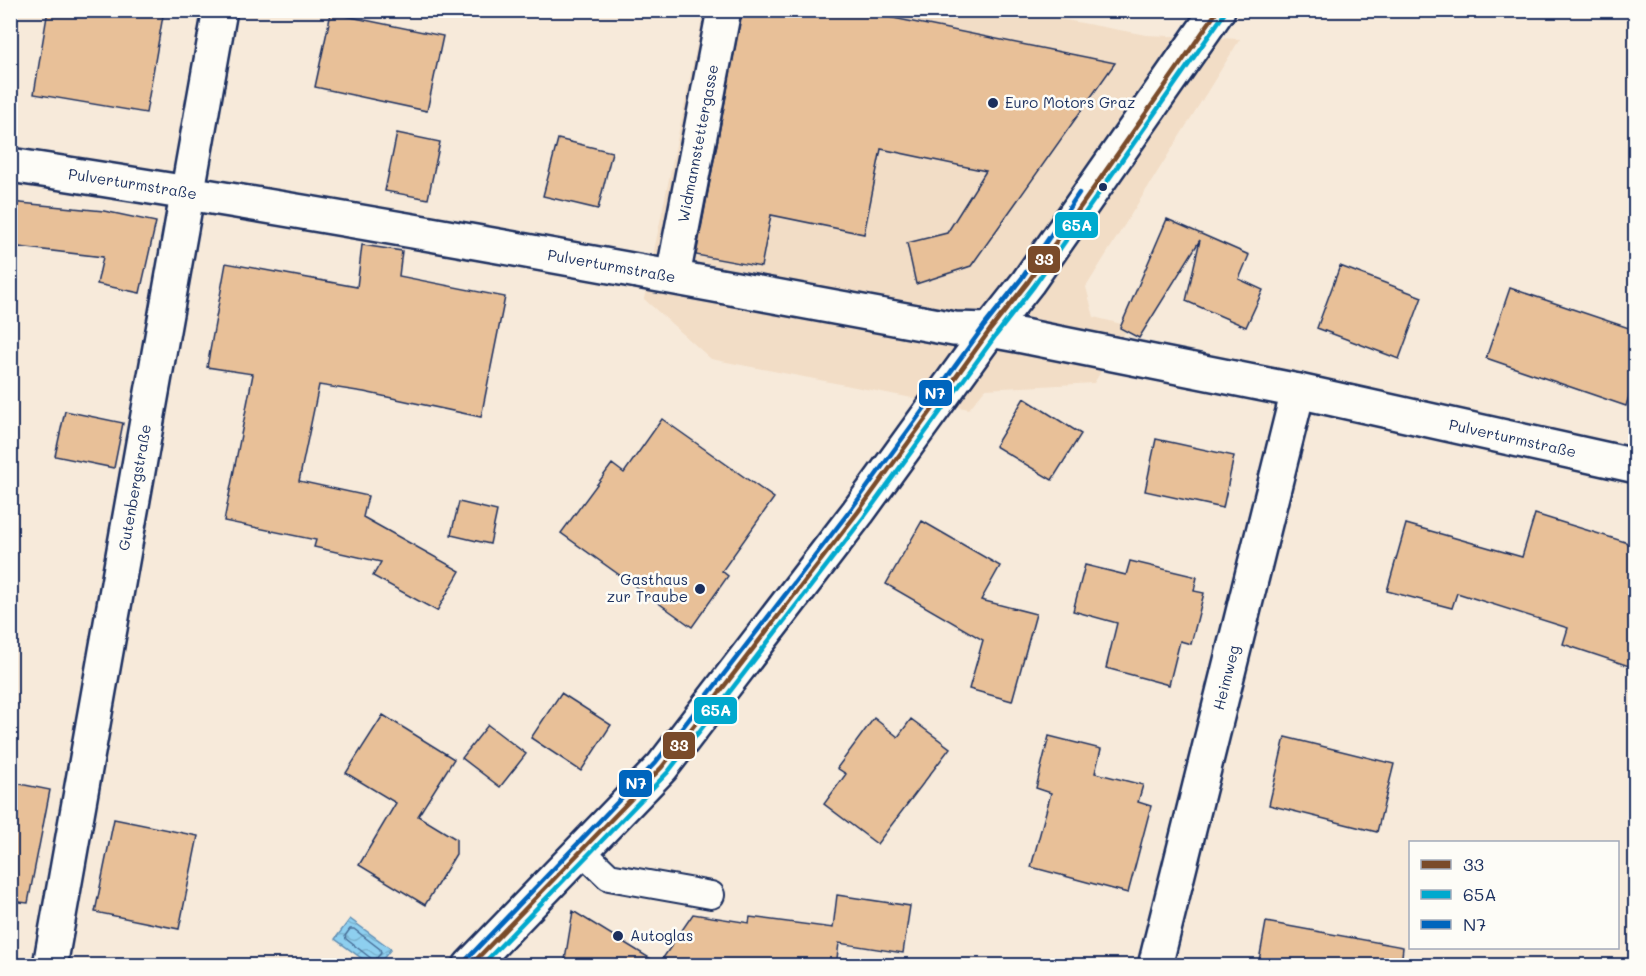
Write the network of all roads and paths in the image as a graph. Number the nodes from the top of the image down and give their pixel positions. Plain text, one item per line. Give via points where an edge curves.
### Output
1 (220, 10) edge
2 (724, 10) edge
3 (1218, 10) edge
4 (10, 165) edge
5 (188, 192) junction
6 (673, 276) junction
7 (990, 330) junction
8 (1298, 391) junction
9 (1634, 462) edge
10 (581, 850) junction
11 (711, 895) dead end
12 (50, 966) edge
13 (470, 966) edge
14 (1155, 966) edge

1 - 5 street, Gutenbergstraße
2 - 6 street, Widmannstettergasse
3 - 7 street via 1028,282
4 - 5 street, Pulverturmstraße
5 - 6 street, Pulverturmstraße
5 - 12 street, Gutenbergstraße
6 - 7 street, Pulverturmstraße via 954,329
7 - 8 street, Pulverturmstraße
7 - 10 street via 858,512 662,767
8 - 9 street, Pulverturmstraße
8 - 14 street, Heimweg
10 - 11 lane via 609,877
10 - 13 street

